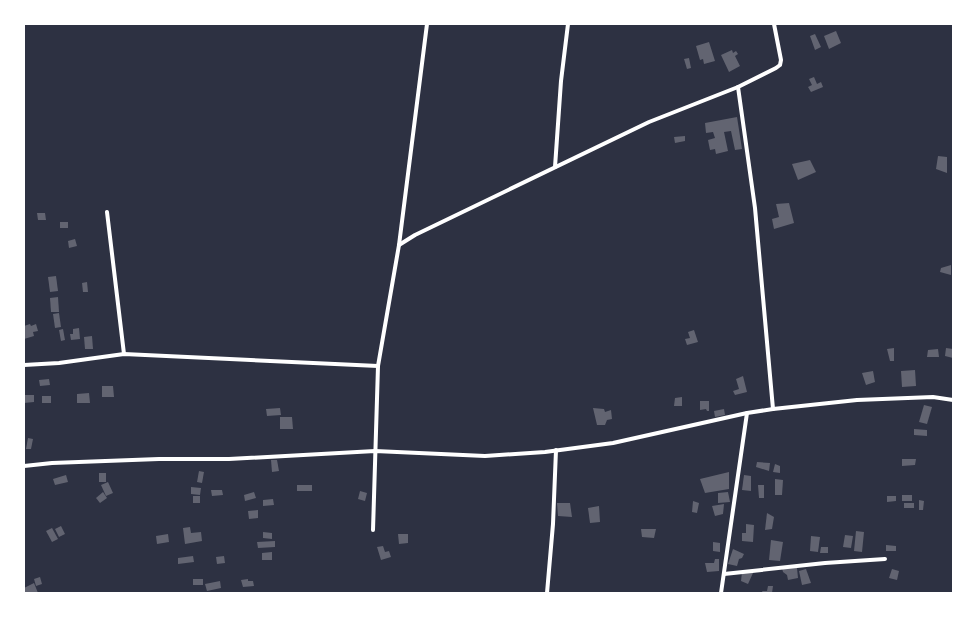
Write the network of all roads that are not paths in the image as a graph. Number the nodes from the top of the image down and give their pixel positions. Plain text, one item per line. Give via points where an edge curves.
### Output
1 (427, 24) edge
2 (568, 24) edge
3 (774, 24) edge
4 (738, 87) junction
5 (555, 167) junction
6 (107, 212) dead end
7 (399, 245) junction
8 (124, 354) junction
9 (24, 365) edge
10 (378, 366) junction
11 (953, 400) edge
12 (773, 409) junction
13 (747, 413) junction
14 (556, 450) junction
15 (375, 452) junction
16 (24, 466) edge
17 (373, 530) dead end
18 (885, 560) dead end
19 (724, 574) junction
20 (547, 593) edge
21 (721, 593) edge

1 - 7 street
2 - 5 street
3 - 4 street via 780,65
4 - 5 street via 649,122
4 - 12 street via 753,188
5 - 7 street via 414,235
6 - 8 street
7 - 10 street
8 - 9 street
8 - 10 street
10 - 15 street
11 - 12 street via 933,397 856,400
12 - 13 street
13 - 14 street via 613,443
13 - 19 street
14 - 15 street via 485,456
14 - 20 street via 554,524
15 - 16 street via 229,459 159,458
15 - 17 street
18 - 19 street via 825,563
19 - 21 street

